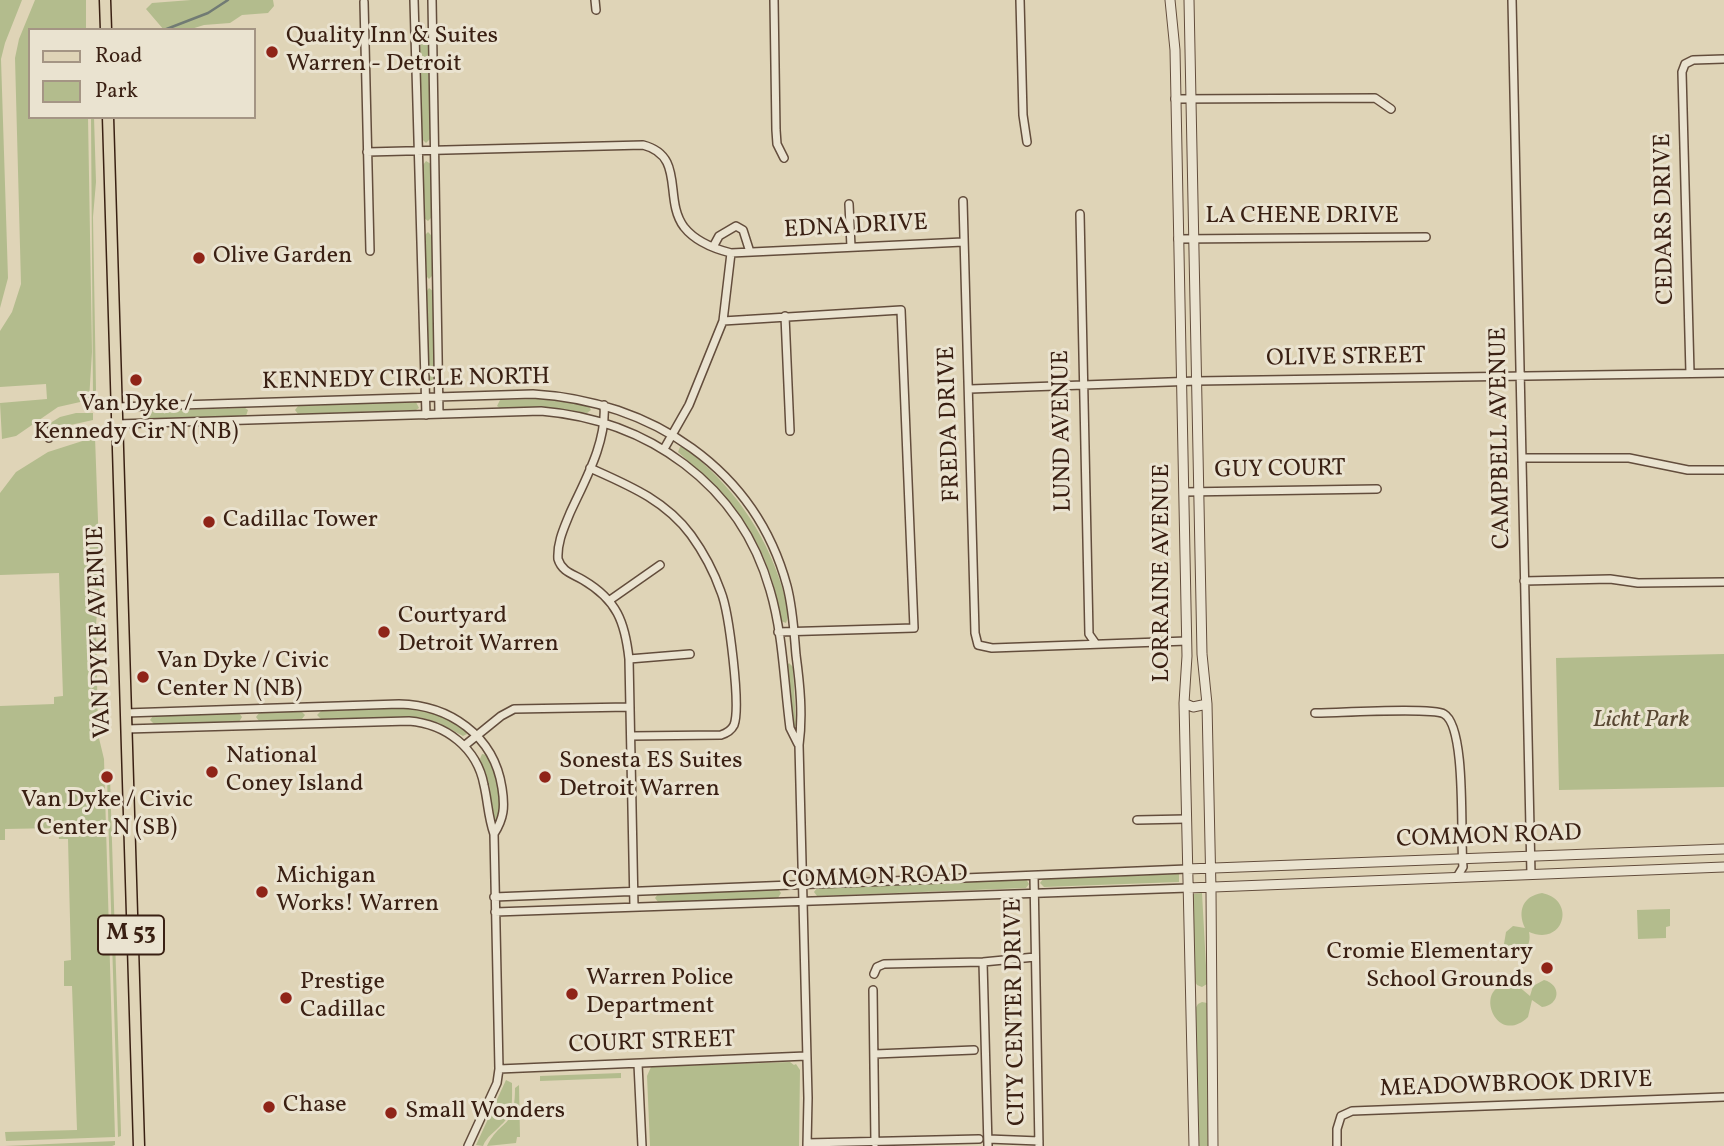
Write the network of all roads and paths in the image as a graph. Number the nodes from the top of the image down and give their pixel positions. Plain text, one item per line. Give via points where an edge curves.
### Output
1 (105, 0) edge
2 (414, 0) edge
3 (432, 0) edge
4 (596, 0) edge
5 (774, 0) edge
6 (1020, 0) edge
7 (1170, 0) edge
8 (1189, 0) edge
9 (1512, 0) edge
10 (363, 2) dead end
11 (596, 10) dead end
12 (106, 28) edge
13 (1724, 59) edge
14 (1175, 99) junction
15 (1191, 99) junction
16 (1391, 109) dead end
17 (108, 119) edge
18 (1027, 142) dead end
19 (367, 152) junction
20 (418, 152) junction
21 (435, 152) junction
22 (784, 158) dead end
23 (963, 201) dead end
24 (849, 204) dead end
25 (1080, 214) dead end
26 (1426, 237) dead end
27 (1178, 239) junction
28 (1194, 239) junction
29 (963, 242) junction
30 (713, 247) junction
31 (851, 247) junction
32 (369, 251) dead end
33 (750, 252) junction
34 (732, 253) junction
35 (785, 316) junction
36 (723, 321) junction
37 (1690, 373) junction
38 (1724, 373) edge
39 (1520, 375) junction
40 (1197, 381) junction
41 (1181, 382) junction
42 (1083, 385) junction
43 (970, 389) junction
44 (490, 395) junction
45 (440, 397) junction
46 (424, 398) junction
47 (288, 402) junction
48 (256, 403) junction
49 (604, 405) junction
50 (116, 407) junction
51 (491, 412) junction
52 (439, 414) junction
53 (426, 415) junction
54 (289, 419) junction
55 (256, 420) junction
56 (606, 423) junction
57 (40, 424) dead end
58 (117, 424) junction
59 (790, 431) dead end
60 (673, 435) junction
61 (49, 438) dead end
62 (664, 449) junction
63 (1522, 458) junction
64 (590, 468) junction
65 (1724, 470) edge
66 (1377, 489) dead end
67 (1199, 491) junction
68 (1184, 492) junction
69 (660, 565) dead end
70 (1524, 582) junction
71 (1724, 582) edge
72 (610, 600) junction
73 (794, 631) junction
74 (778, 632) junction
75 (1187, 641) junction
76 (1096, 644) junction
77 (690, 654) dead end
78 (629, 659) junction
79 (1184, 703) junction
80 (1207, 704) junction
81 (630, 708) junction
82 (125, 713) junction
83 (1315, 713) dead end
84 (126, 729) junction
85 (477, 736) junction
86 (631, 736) junction
87 (799, 745) junction
88 (464, 746) junction
89 (1186, 819) junction
90 (1137, 820) dead end
91 (494, 834) junction
92 (1724, 849) edge
93 (1530, 856) junction
94 (1462, 858) junction
95 (1255, 867) junction
96 (1724, 867) edge
97 (1210, 868) junction
98 (1188, 869) junction
99 (1531, 874) junction
100 (1034, 876) junction
101 (1457, 877) junction
102 (802, 884) junction
103 (1256, 884) junction
104 (1211, 887) junction
105 (1188, 888) junction
106 (634, 892) junction
107 (1034, 892) junction
108 (494, 897) junction
109 (802, 901) junction
110 (634, 907) junction
111 (495, 912) junction
112 (1035, 957) junction
113 (983, 962) junction
114 (874, 974) dead end
115 (873, 990) dead end
116 (975, 1050) dead end
117 (875, 1054) junction
118 (806, 1056) junction
119 (638, 1064) junction
120 (499, 1069) junction
121 (1724, 1097) edge
122 (979, 1139) dead end
123 (988, 1143) edge
124 (1039, 1143) edge
125 (875, 1144) edge
126 (807, 1145) edge
127 (138, 1146) edge
128 (468, 1146) edge
129 (642, 1146) edge
130 (1194, 1146) edge
131 (1213, 1146) edge
132 (1337, 1146) edge

1 - 12 main road
2 - 20 street
3 - 21 street
4 - 11 street
5 - 22 street via 776,130
6 - 18 street
7 - 14 street, LORRAINE AVENUE
8 - 15 street, LORRAINE AVENUE
9 - 39 street, CAMPBELL AVENUE
10 - 19 street
13 - 37 street, CEDARS DRIVE via 1693,60 1682,72
14 - 15 street
14 - 27 street, LORRAINE AVENUE
15 - 16 street via 1375,98
15 - 28 street, LORRAINE AVENUE
17 - 50 main road, VAN DYKE AVENUE / M 53
19 - 20 street
19 - 32 street
20 - 21 street
20 - 46 street
21 - 30 street via 629,144 653,148 668,163 676,210 684,227
21 - 45 street
23 - 29 street, FREDA DRIVE
24 - 31 street
25 - 42 street, LUND AVENUE
26 - 28 street, LA CHENE DRIVE
27 - 28 street, LA CHENE DRIVE
27 - 41 street, LORRAINE AVENUE
28 - 40 street, LORRAINE AVENUE
29 - 31 street, EDNA DRIVE
29 - 43 street, FREDA DRIVE
30 - 33 street, EDNA DRIVE via 719,236 736,226 743,230
30 - 34 street
31 - 33 street, EDNA DRIVE
33 - 34 street, EDNA DRIVE
34 - 36 street
35 - 36 street
35 - 59 street
35 - 73 street via 901,310 914,628
36 - 60 street
37 - 38 street, OLIVE STREET
37 - 39 street, OLIVE STREET
39 - 40 street, OLIVE STREET
39 - 63 street, CAMPBELL AVENUE
40 - 41 street, OLIVE STREET
40 - 67 street, LORRAINE AVENUE
41 - 42 street, OLIVE STREET
41 - 68 street, LORRAINE AVENUE
42 - 43 street, OLIVE STREET
42 - 76 street, LUND AVENUE via 1089,634
43 - 76 street, FREDA DRIVE via 978,645
44 - 45 street, KENNEDY CIRCLE NORTH
44 - 49 street, KENNEDY CIRCLE NORTH via 547,395
44 - 51 street
45 - 46 street, KENNEDY CIRCLE NORTH
45 - 52 street
46 - 47 street, KENNEDY CIRCLE NORTH
46 - 53 street
47 - 48 street, KENNEDY CIRCLE NORTH
47 - 54 street
48 - 50 street, KENNEDY CIRCLE NORTH
48 - 55 street
49 - 56 street
49 - 60 street, KENNEDY CIRCLE NORTH
50 - 58 main road, VAN DYKE AVENUE / M 53
51 - 52 street, KENNEDY CIRCLE NORTH
51 - 56 street, KENNEDY CIRCLE NORTH via 553,412
52 - 53 street, KENNEDY CIRCLE NORTH
53 - 54 street, KENNEDY CIRCLE NORTH
54 - 55 street, KENNEDY CIRCLE NORTH
55 - 58 street, KENNEDY CIRCLE NORTH
56 - 62 street, KENNEDY CIRCLE NORTH
56 - 64 street
57 - 61 street
58 - 82 main road, VAN DYKE AVENUE / M 53
60 - 62 street
60 - 73 street, KENNEDY CIRCLE NORTH via 724,477 760,524 786,584
62 - 74 street, KENNEDY CIRCLE NORTH via 714,489 747,534 771,591
63 - 65 street via 1629,458 1678,468
63 - 70 street, CAMPBELL AVENUE
64 - 72 street via 560,537 558,559 566,572
64 - 86 street via 638,489 691,534 709,562 727,614 735,708 730,731 721,735
66 - 67 street, GUY COURT
67 - 68 street, GUY COURT
67 - 80 street, LORRAINE AVENUE
68 - 75 street, LORRAINE AVENUE
69 - 72 street
70 - 71 street
70 - 93 street, CAMPBELL AVENUE
72 - 78 street via 624,626
73 - 74 street
73 - 87 street, KENNEDY CIRCLE NORTH
74 - 87 street, KENNEDY CIRCLE NORTH via 790,728
75 - 76 street
75 - 79 street, LORRAINE AVENUE
77 - 78 street
78 - 81 street
79 - 80 street via 1193,707
79 - 89 street, LORRAINE AVENUE
80 - 97 street, LORRAINE AVENUE
81 - 85 street via 514,709
81 - 86 street
82 - 84 main road, VAN DYKE AVENUE / M 53
82 - 85 street via 413,704 451,715
83 - 94 street via 1444,713 1459,745
84 - 88 street via 409,721 441,729
84 - 127 main road, VAN DYKE AVENUE / M 53
85 - 88 street
85 - 91 street via 495,762 502,783 503,819
86 - 106 street
87 - 102 street, KENNEDY CIRCLE NORTH
88 - 91 street via 481,774
89 - 90 street
89 - 98 street, LORRAINE AVENUE
91 - 108 street
92 - 93 street, COMMON ROAD
93 - 94 street, COMMON ROAD
93 - 99 street, CAMPBELL AVENUE
94 - 95 street, COMMON ROAD
94 - 101 street
95 - 97 street, COMMON ROAD
95 - 103 street
96 - 99 street, COMMON ROAD
97 - 98 street, COMMON ROAD
97 - 104 street, LORRAINE AVENUE
98 - 100 street, COMMON ROAD
98 - 105 street, LORRAINE AVENUE
99 - 101 street, COMMON ROAD
100 - 102 street, COMMON ROAD
100 - 107 street, CITY CENTER DRIVE
101 - 103 street, COMMON ROAD
102 - 106 street, COMMON ROAD
102 - 109 street, KENNEDY CIRCLE NORTH
103 - 104 street, COMMON ROAD
104 - 105 street, COMMON ROAD
104 - 131 street, LORRAINE AVENUE
105 - 107 street, COMMON ROAD
105 - 130 street, LORRAINE AVENUE
106 - 108 street, COMMON ROAD
106 - 110 street
107 - 109 street, COMMON ROAD
107 - 112 street, CITY CENTER DRIVE
108 - 111 street
109 - 110 street, COMMON ROAD
109 - 118 street, KENNEDY CIRCLE NORTH
110 - 111 street, COMMON ROAD
111 - 120 street
112 - 113 street
112 - 124 street, CITY CENTER DRIVE
113 - 114 street via 884,964
113 - 123 street
115 - 117 street
116 - 117 street
117 - 125 street
118 - 119 street, COURT STREET
118 - 126 street, KENNEDY CIRCLE NORTH
119 - 120 street, COURT STREET
119 - 129 street
120 - 128 street
121 - 132 street, MEADOWBROOK DRIVE via 1352,1111 1338,1122
122 - 125 street
123 - 124 street
125 - 126 street

